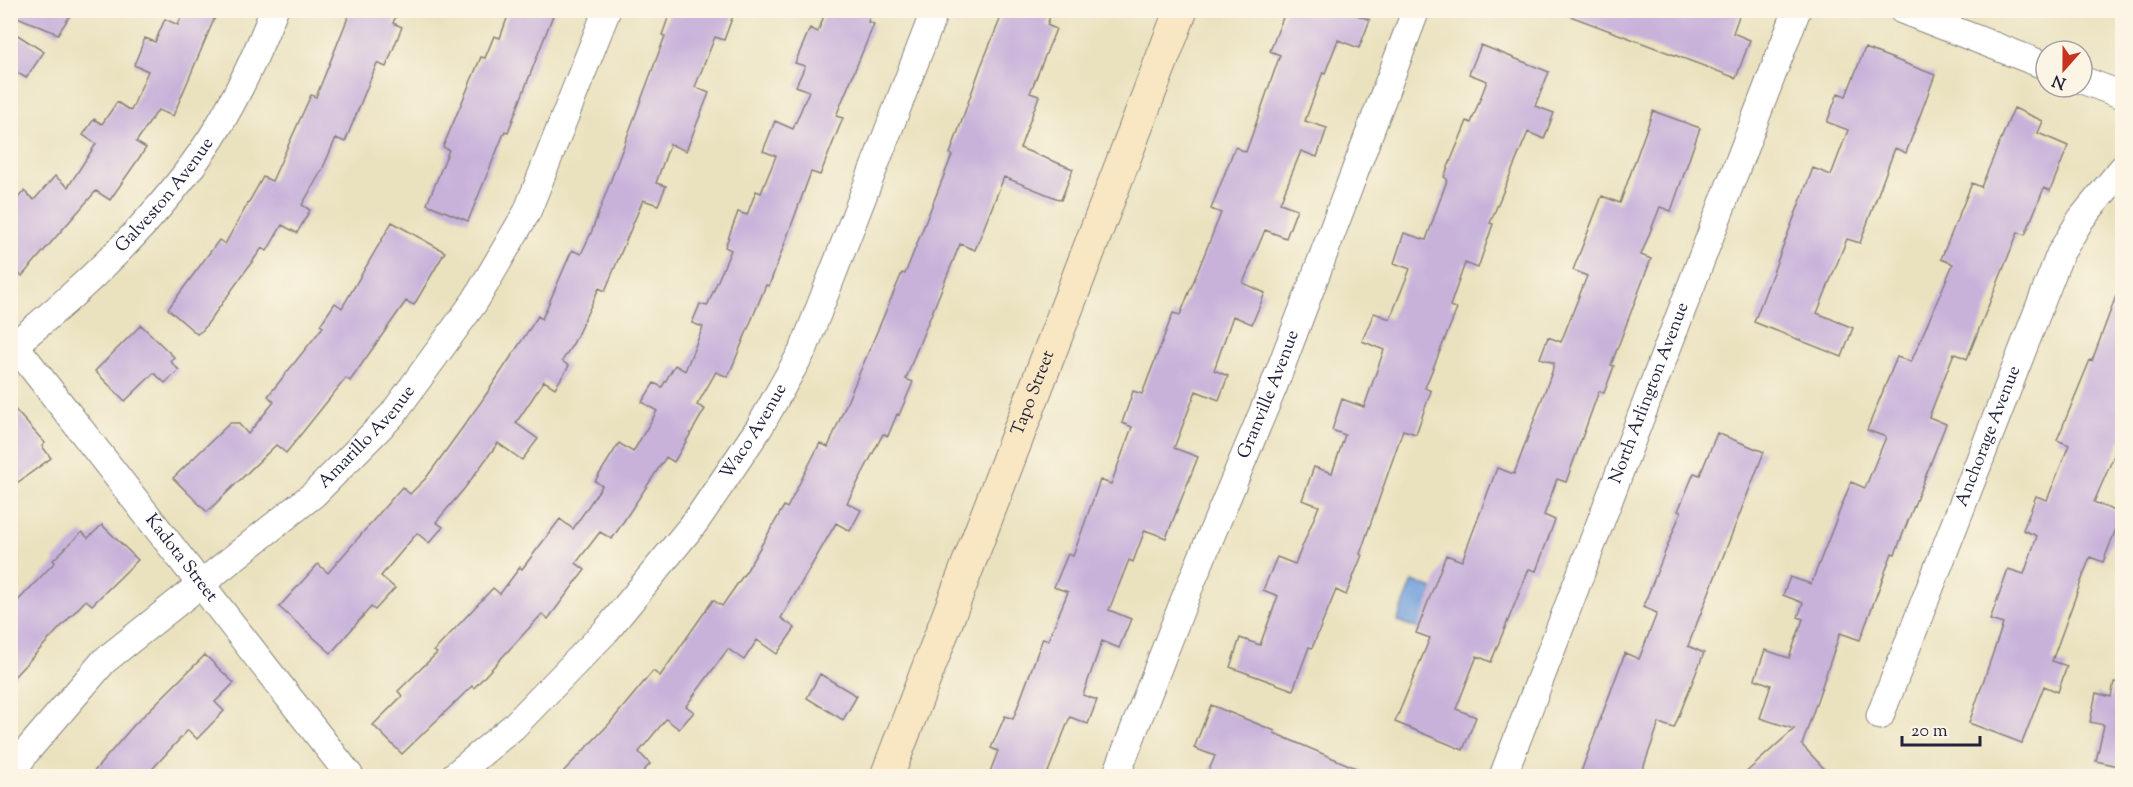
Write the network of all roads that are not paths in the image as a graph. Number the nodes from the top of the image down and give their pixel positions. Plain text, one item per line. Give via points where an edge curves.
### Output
1 (274, 10) edge
2 (607, 10) edge
3 (935, 10) edge
4 (1181, 10) edge
5 (1416, 10) edge
6 (1797, 10) edge
7 (1902, 10) edge
8 (2034, 61) edge
9 (2094, 85) edge
10 (2122, 96) edge
11 (2122, 169) edge
12 (12, 344) edge
13 (202, 586) junction
14 (1880, 716) dead end
15 (10, 775) edge
16 (350, 777) edge
17 (454, 777) edge
18 (887, 777) edge
19 (1116, 777) edge
20 (1503, 777) edge

1 - 12 street, Galveston Avenue via 254,62 212,137 154,213 99,269
2 - 13 street, Amarillo Avenue via 527,212 475,301 392,415 314,494
3 - 17 street, Waco Avenue via 804,348 759,428 696,521 606,632 513,727
4 - 18 street, Tapo Street
5 - 19 street, Granville Avenue via 1273,388 1189,588
6 - 20 street, North Arlington Avenue
7 - 8 street
9 - 10 street
11 - 14 street, Anchorage Avenue via 2081,219 2060,254
12 - 13 street, Kadota Street
13 - 15 street, Amarillo Avenue via 104,661
13 - 16 street, Kadota Street

